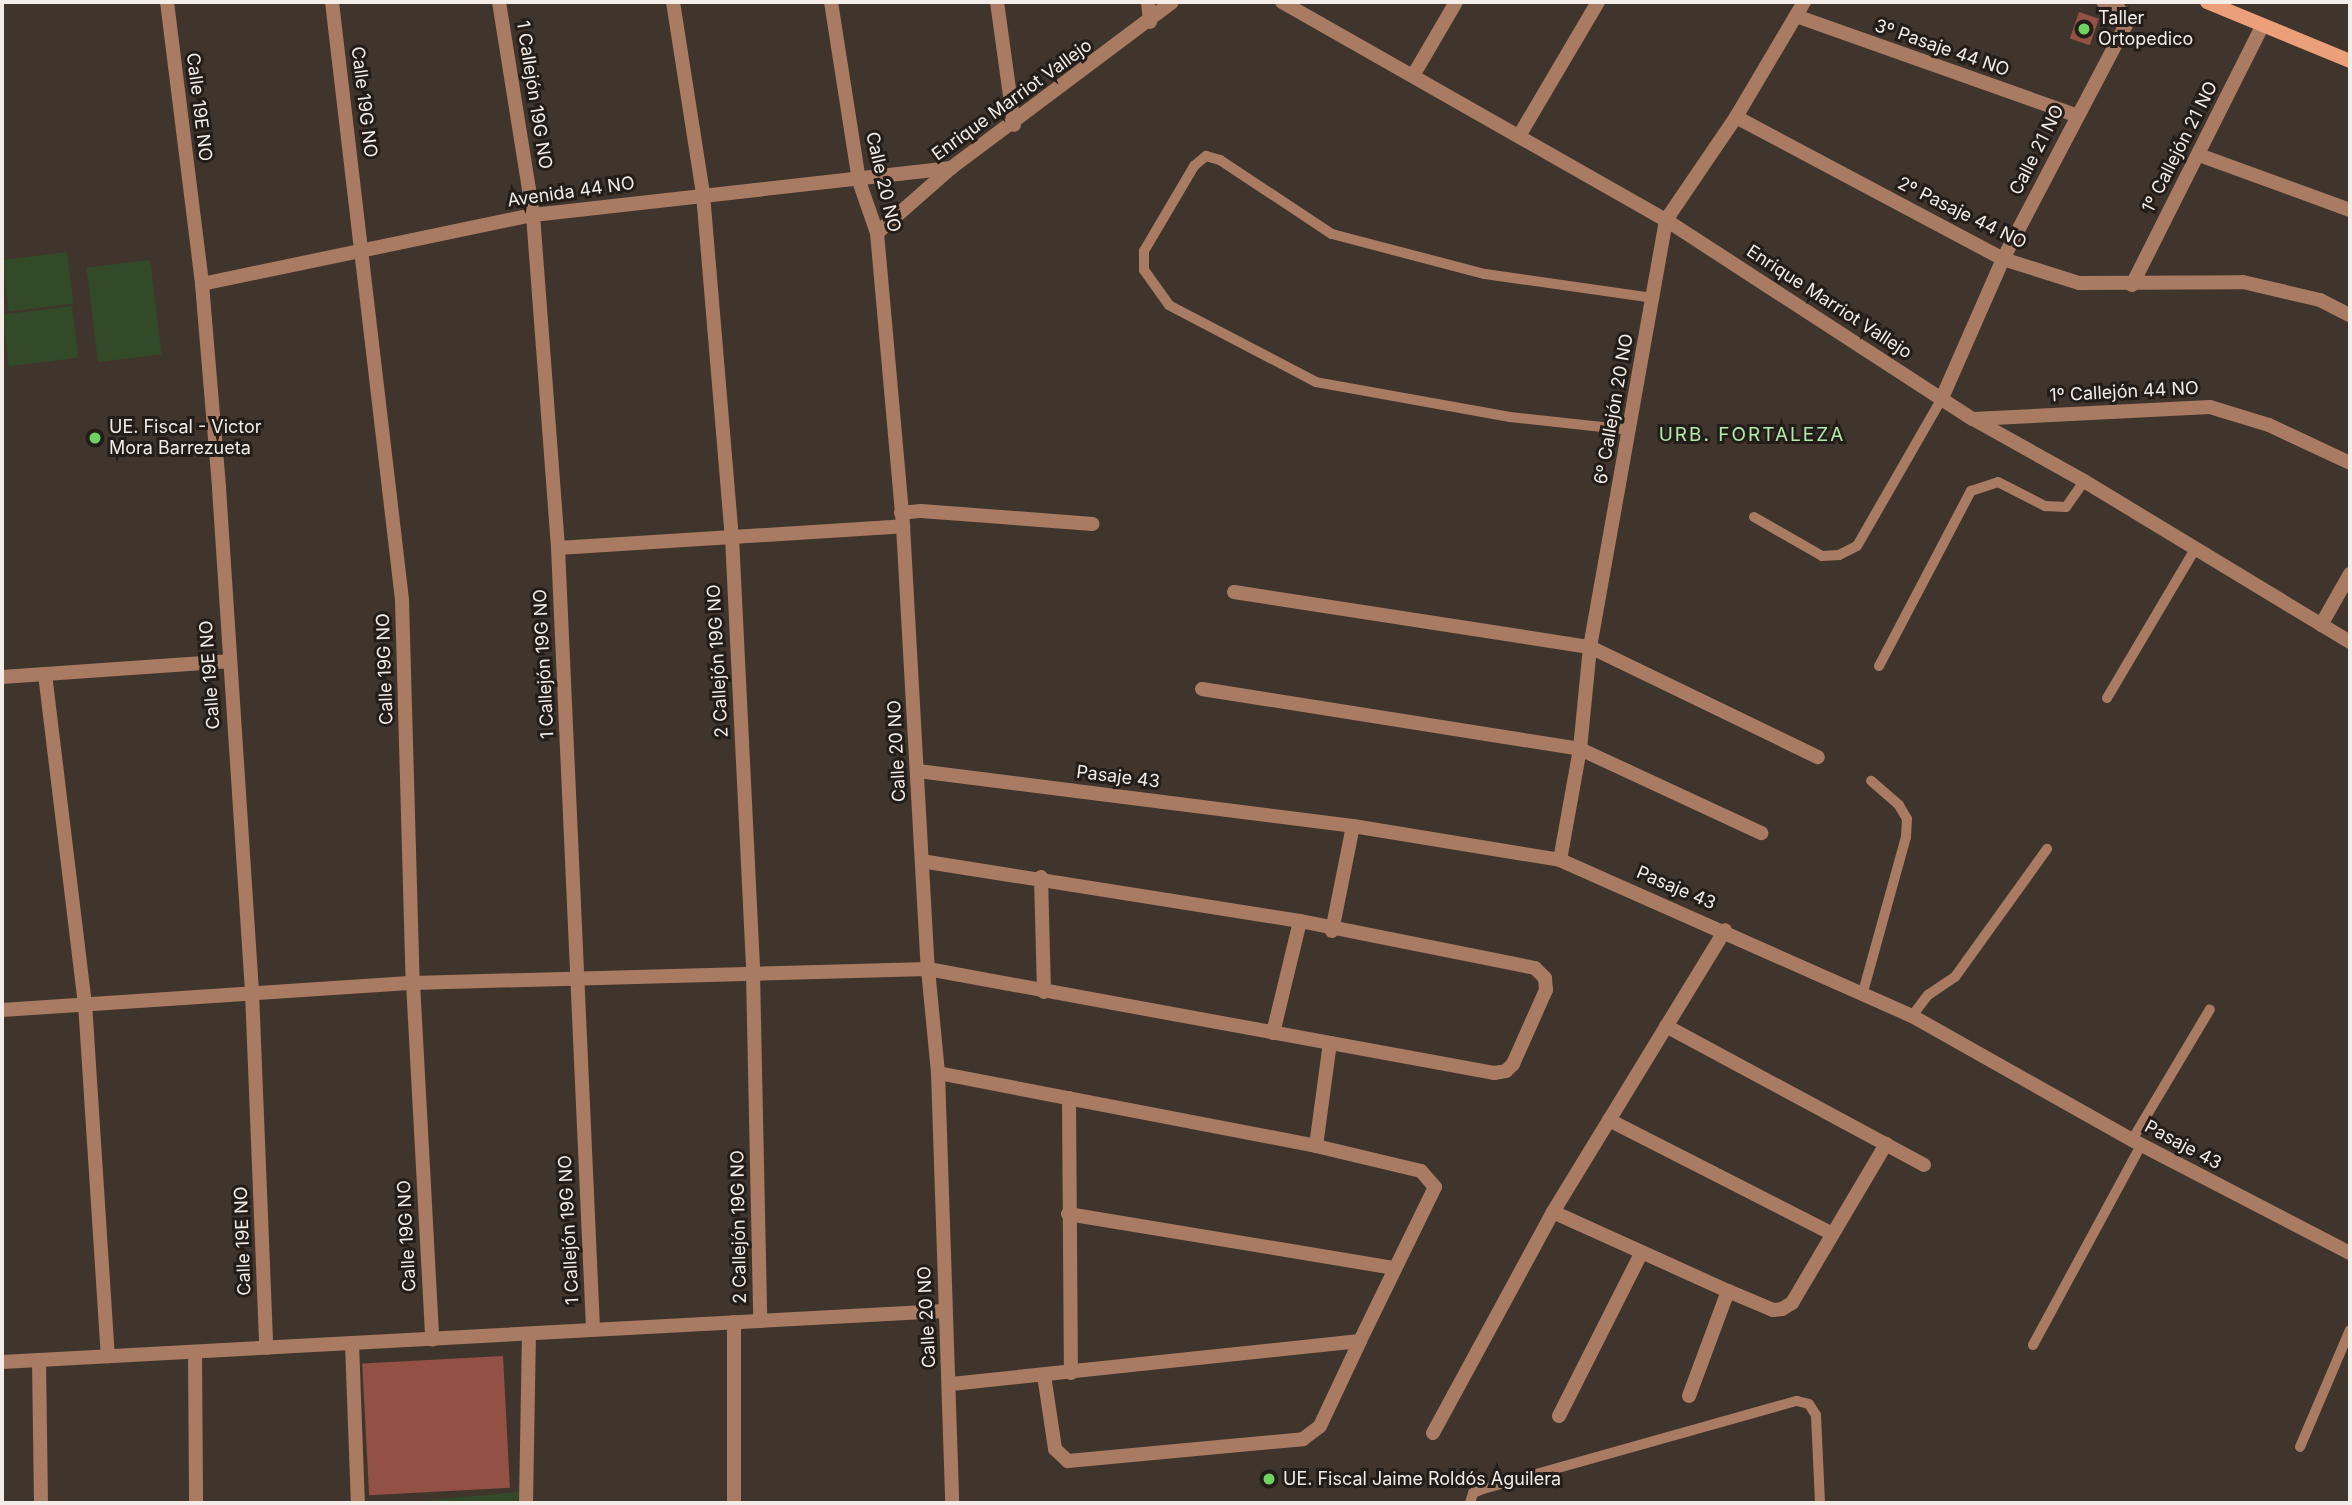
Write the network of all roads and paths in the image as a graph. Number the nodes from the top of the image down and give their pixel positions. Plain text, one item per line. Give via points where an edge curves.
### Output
1 (167, 2) edge
2 (332, 2) edge
3 (499, 2) edge
4 (673, 2) edge
5 (831, 2) edge
6 (998, 2) edge
7 (1147, 2) edge
8 (1172, 2) edge
9 (1282, 2) edge
10 (1321, 2) edge
11 (1456, 2) edge
12 (1598, 2) edge
13 (1804, 2) edge
14 (2207, 2) edge
15 (2106, 3) edge
16 (1314, 16) junction
17 (1796, 16) junction
18 (1150, 22) junction
19 (2262, 26) junction
20 (2350, 61) edge
21 (1414, 74) junction
22 (2075, 115) junction
23 (1736, 117) junction
24 (1014, 125) junction
25 (1519, 136) junction
26 (2199, 155) junction
27 (951, 168) junction
28 (859, 181) junction
29 (703, 194) junction
30 (2350, 210) edge
31 (533, 215) junction
32 (1666, 220) junction
33 (877, 233) junction
34 (363, 250) junction
35 (2003, 259) junction
36 (202, 284) junction
37 (2132, 285) junction
38 (1654, 298) junction
39 (2350, 315) edge
40 (1942, 398) junction
41 (1973, 419) junction
42 (1630, 430) junction
43 (2350, 463) edge
44 (2084, 481) junction
45 (1754, 517) dead end
46 (902, 520) junction
47 (1093, 524) dead end
48 (732, 537) junction
49 (558, 548) junction
50 (2196, 549) junction
51 (2350, 574) edge
52 (1234, 592) dead end
53 (2320, 625) junction
54 (2350, 642) edge
55 (1590, 647) junction
56 (228, 661) junction
57 (1879, 666) dead end
58 (45, 674) junction
59 (2, 677) edge
60 (1202, 689) dead end
61 (2107, 698) dead end
62 (1580, 749) junction
63 (1818, 757) dead end
64 (918, 771) junction
65 (1871, 780) dead end
66 (1353, 826) junction
67 (1761, 833) dead end
68 (2047, 849) dead end
69 (1560, 860) junction
70 (923, 861) junction
71 (1041, 877) junction
72 (1300, 921) junction
73 (1725, 930) junction
74 (1332, 931) junction
75 (928, 969) junction
76 (753, 973) junction
77 (577, 978) junction
78 (413, 983) junction
79 (252, 992) junction
80 (1044, 992) junction
81 (1863, 992) junction
82 (85, 1003) junction
83 (2210, 1009) dead end
84 (2, 1010) edge
85 (1912, 1016) junction
86 (1666, 1026) junction
87 (1273, 1033) junction
88 (1330, 1043) junction
89 (938, 1073) junction
90 (1069, 1098) junction
91 (1609, 1120) junction
92 (2136, 1143) junction
93 (1886, 1144) junction
94 (1316, 1146) junction
95 (1924, 1165) dead end
96 (1553, 1212) junction
97 (1068, 1214) junction
98 (1833, 1234) junction
99 (1642, 1254) junction
100 (2350, 1254) edge
101 (1395, 1268) junction
102 (1728, 1291) junction
103 (944, 1311) junction
104 (760, 1321) junction
105 (734, 1322) junction
106 (593, 1327) junction
107 (2350, 1330) edge
108 (529, 1334) junction
109 (432, 1339) junction
110 (1360, 1341) junction
111 (352, 1343) junction
112 (2033, 1345) dead end
113 (266, 1348) junction
114 (195, 1352) junction
115 (108, 1356) junction
116 (38, 1360) junction
117 (2, 1362) edge
118 (1071, 1373) junction
119 (1044, 1375) junction
120 (951, 1384) junction
121 (1689, 1396) dead end
122 (1559, 1416) dead end
123 (1433, 1433) dead end
124 (2300, 1447) dead end
125 (41, 1503) edge
126 (196, 1503) edge
127 (359, 1503) edge
128 (526, 1503) edge
129 (734, 1503) edge
130 (952, 1503) edge
131 (1471, 1503) edge
132 (1821, 1503) edge

1 - 36 street, Calle 19E NO
2 - 34 street, Calle 19G NO
3 - 31 street, 1 Callejón 19G NO
4 - 29 street, 2 Callejón 19G NO
5 - 28 street, Calle 20 NO
6 - 24 street
7 - 18 street
8 - 18 street, Enrique Marriot Vallejo
9 - 16 street, Enrique Marriot Vallejo
10 - 16 street
11 - 21 street
12 - 25 street
13 - 17 street, 6º Callejón 20 NO
14 - 19 main road
15 - 22 street, Calle 21 NO via 2124,15 2126,25
16 - 21 street, Enrique Marriot Vallejo
17 - 22 street, 3º Pasaje 44 NO
17 - 23 street, 6º Callejón 20 NO
18 - 24 street, Enrique Marriot Vallejo
19 - 20 main road
19 - 26 street, 1º Callejón 21 NO
21 - 25 street, Enrique Marriot Vallejo
22 - 35 street, Calle 21 NO
23 - 32 street, 6º Callejón 20 NO
23 - 35 street, 2º Pasaje 44 NO
24 - 27 street, Enrique Marriot Vallejo
25 - 32 street, Enrique Marriot Vallejo
26 - 30 street
26 - 37 street, 1º Callejón 21 NO
27 - 28 street, Avenida 44 NO
27 - 33 street, Enrique Marriot Vallejo
28 - 29 street, Avenida 44 NO
28 - 33 street, Calle 20 NO
29 - 31 street, Avenida 44 NO
29 - 48 street, 2 Callejón 19G NO
31 - 34 street, Avenida 44 NO
31 - 49 street, 1 Callejón 19G NO
32 - 38 street, 6º Callejón 20 NO
32 - 40 street, Enrique Marriot Vallejo
33 - 46 street, Calle 20 NO
34 - 36 street, Avenida 44 NO
34 - 78 street, Calle 19G NO via 402,600
35 - 37 street, 2º Pasaje 44 NO via 2079,283
35 - 40 street, Calle 21 NO
36 - 56 street, Calle 19E NO
37 - 39 street, 2º Pasaje 44 NO via 2243,282 2320,300
38 - 42 street, 6º Callejón 20 NO
38 - 42 lane via 1485,274 1341,237 1304,219 1220,160 1206,156 1194,166 1144,251 1144,270 1169,305 1316,382 1510,417
40 - 41 street, Enrique Marriot Vallejo
40 - 45 lane via 1857,546 1839,555 1822,555
41 - 43 street, 1º Callejón 44 NO via 2210,407 2269,425
41 - 44 street, Enrique Marriot Vallejo
42 - 55 street, 6º Callejón 20 NO
44 - 50 street, Enrique Marriot Vallejo
44 - 57 lane via 2066,508 2045,506 1998,482 1971,491
46 - 47 street via 921,510
46 - 48 street
46 - 64 street, Calle 20 NO
48 - 49 street
48 - 76 street, 2 Callejón 19G NO
49 - 77 street, 1 Callejón 19G NO
50 - 53 street, Enrique Marriot Vallejo
50 - 61 lane
51 - 53 street
52 - 55 street
53 - 54 street, Enrique Marriot Vallejo
55 - 62 street, 6º Callejón 20 NO
55 - 63 street
56 - 58 street
56 - 79 street, Calle 19E NO
58 - 59 street
58 - 82 street
60 - 62 street
62 - 67 street
62 - 69 street, 6º Callejón 20 NO
64 - 66 street, Pasaje 43
64 - 70 street, Calle 20 NO
65 - 81 lane via 1899,805 1907,819
66 - 69 street, Pasaje 43
66 - 74 street
68 - 85 lane via 1955,976 1928,995
69 - 73 street, Pasaje 43
70 - 71 street
70 - 75 street, Calle 20 NO
71 - 72 street
71 - 80 street
72 - 74 street
72 - 87 street
73 - 81 street, Pasaje 43
73 - 86 street
74 - 88 street via 1535,968 1545,978 1546,990 1506,1071
75 - 76 street
75 - 80 street
75 - 89 street, Calle 20 NO
76 - 77 street
76 - 104 street, 2 Callejón 19G NO
77 - 78 street
77 - 106 street, 1 Callejón 19G NO
78 - 79 street
78 - 109 street, Calle 19G NO
79 - 82 street
79 - 113 street, Calle 19E NO
80 - 87 street
81 - 85 street, Pasaje 43
82 - 84 street
82 - 115 street
83 - 92 lane
85 - 92 street, Pasaje 43
86 - 91 street
86 - 93 street
87 - 88 street
88 - 94 street
89 - 90 street
89 - 103 street, Calle 20 NO
90 - 94 street
90 - 97 street
91 - 96 street
91 - 98 street
92 - 100 street, Pasaje 43
92 - 112 lane
93 - 95 street
93 - 98 street
94 - 101 street via 1430,1177 1435,1187
96 - 99 street
96 - 123 street
97 - 101 street
97 - 118 street
98 - 102 street via 1791,1303 1782,1309 1773,1310
99 - 102 street
99 - 122 street
101 - 110 street
102 - 121 street
103 - 104 street
103 - 120 street, Calle 20 NO
104 - 105 street
105 - 106 street
105 - 129 street, 2 Callejón 19G NO
106 - 108 street
107 - 124 lane
108 - 109 street
108 - 128 street
109 - 111 street
110 - 118 street
110 - 119 street via 1320,1426 1303,1439 1068,1461 1055,1448
111 - 113 street
111 - 127 street
113 - 114 street
114 - 115 street
114 - 126 street
115 - 116 street
116 - 117 street
116 - 125 street
118 - 119 street
119 - 120 street
120 - 130 street, Calle 20 NO
131 - 132 lane via 1473,1493 1483,1489 1797,1401 1809,1404 1816,1415

